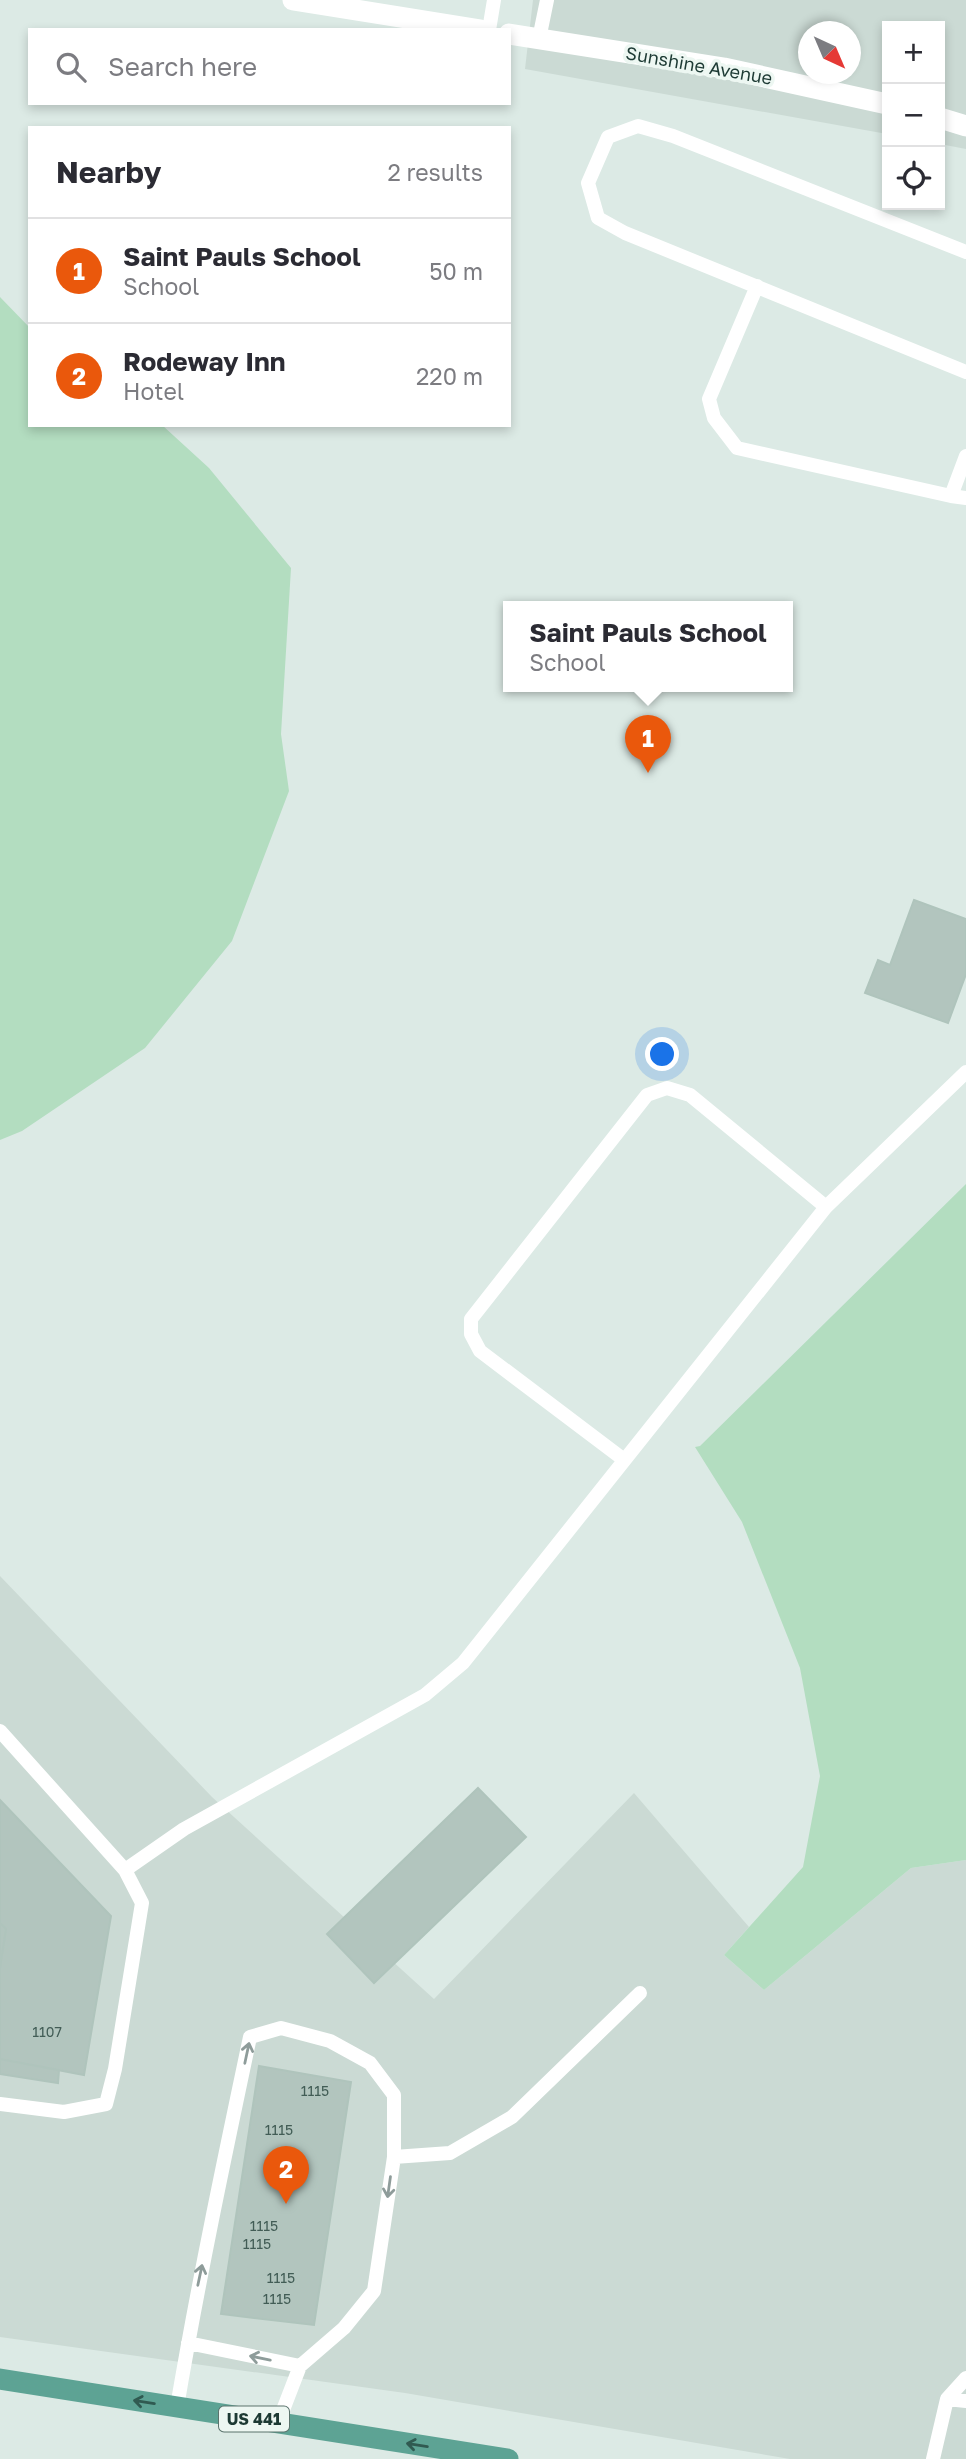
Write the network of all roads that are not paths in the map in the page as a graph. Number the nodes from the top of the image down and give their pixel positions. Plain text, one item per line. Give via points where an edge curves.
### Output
1 (293, 0) edge
2 (494, 0) edge
3 (547, 0) edge
4 (468, 28) edge
5 (489, 28) edge
6 (511, 34) edge
7 (540, 39) junction
8 (882, 103) edge
9 (945, 119) edge
10 (966, 125) edge
11 (966, 252) edge
12 (757, 286) junction
13 (966, 372) edge
14 (966, 456) edge
15 (959, 497) edge
16 (966, 1072) edge
17 (826, 1207) junction
18 (623, 1459) junction
19 (0, 1731) edge
20 (125, 1870) junction
21 (640, 1993) dead end
22 (0, 2104) edge
23 (394, 2157) junction
24 (188, 2343) junction
25 (300, 2366) junction
26 (966, 2378) edge
27 (0, 2379) edge
28 (947, 2399) junction
29 (966, 2402) edge
30 (177, 2407) junction
31 (278, 2423) junction
32 (508, 2459) edge
33 (933, 2459) edge

1 - 4 street
2 - 5 lane
3 - 7 lane
6 - 7 street, Sunshine Avenue
7 - 8 street, Sunshine Avenue via 724,68
9 - 10 street
11 - 12 lane via 673,136 638,126 608,137 587,183 598,218
12 - 13 lane
12 - 15 lane via 709,399 714,418 737,448
14 - 15 lane
16 - 17 lane
17 - 18 lane
17 - 18 lane via 690,1095 667,1088 647,1095 471,1319 471,1335 480,1352
18 - 20 lane via 463,1663 435,1687 184,1829
19 - 20 lane
20 - 22 lane via 142,1903 106,2104 64,2112
21 - 23 lane via 512,2117 450,2152
24 -> 23 lane via 250,2037 281,2028 330,2041 370,2063 394,2095
23 -> 25 lane via 374,2291 344,2328
25 -> 24 lane
24 - 30 lane
25 - 31 lane
26 - 28 lane
30 -> 27 main road, US 441
28 - 29 lane
28 - 33 lane
30 - 31 main road, US 441
32 -> 31 main road, US 441

